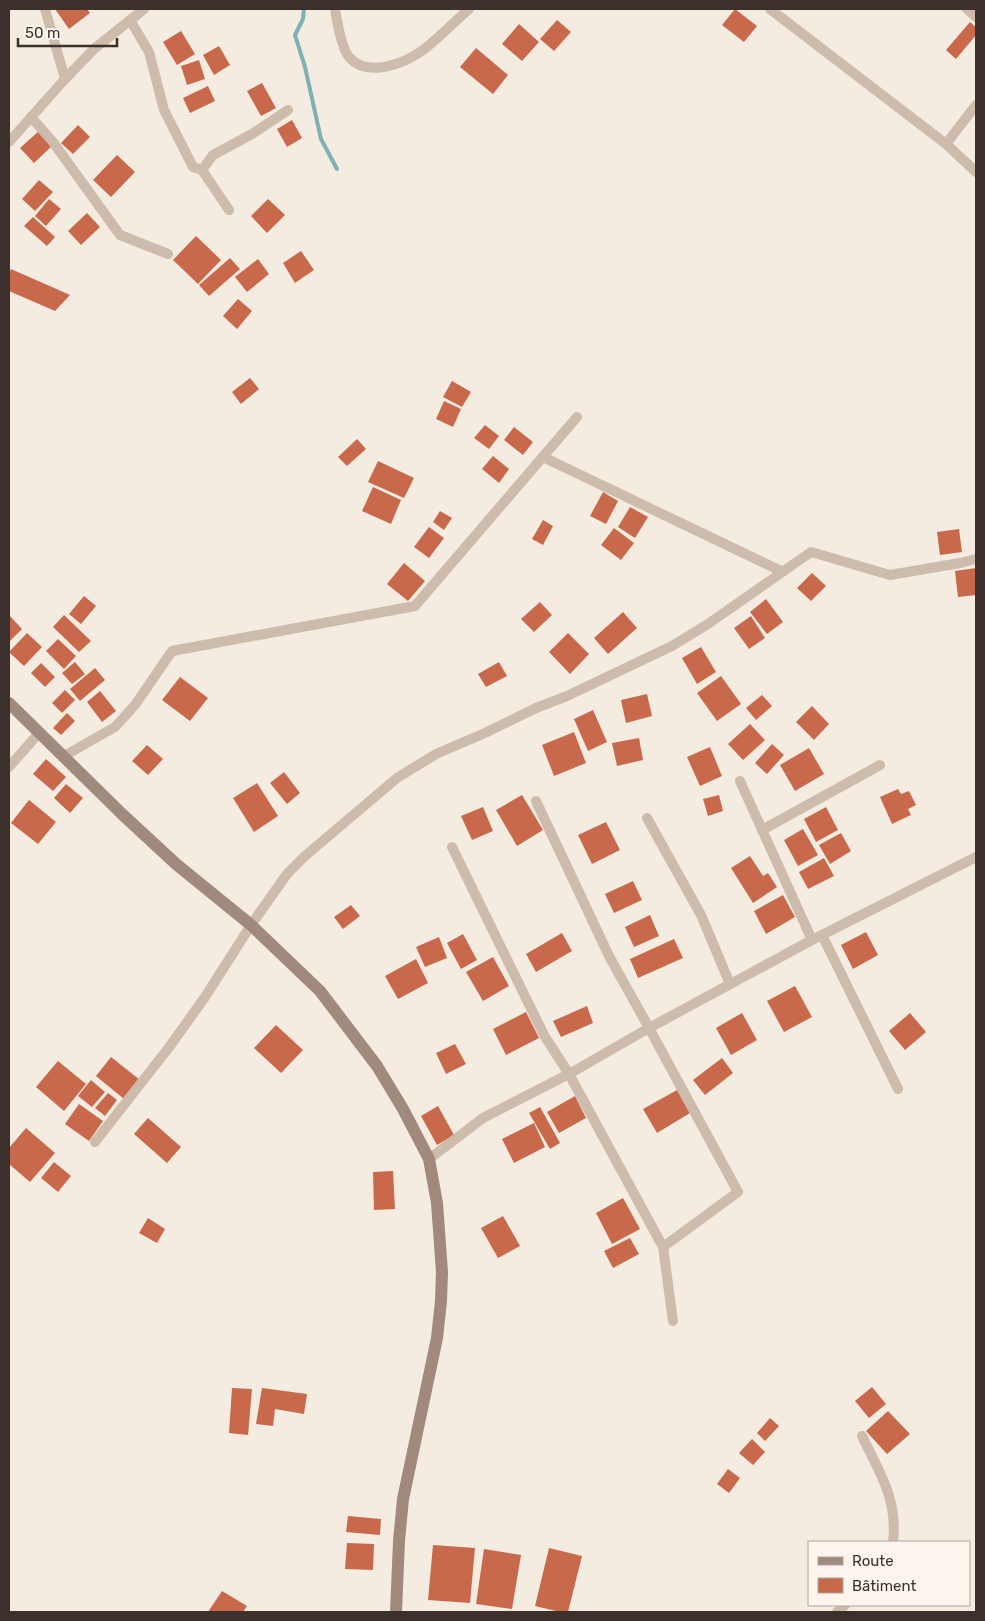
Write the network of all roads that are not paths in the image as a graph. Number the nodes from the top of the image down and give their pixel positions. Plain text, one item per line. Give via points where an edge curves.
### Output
1 (45, 9) edge
2 (144, 9) edge
3 (335, 9) edge
4 (469, 9) edge
5 (770, 9) edge
6 (967, 9) edge
7 (976, 17) edge
8 (130, 20) junction
9 (65, 79) junction
10 (976, 105) edge
11 (288, 110) dead end
12 (31, 117) junction
13 (9, 142) edge
14 (946, 144) junction
15 (202, 170) junction
16 (976, 172) edge
17 (229, 210) dead end
18 (168, 254) dead end
19 (577, 417) dead end
20 (543, 457) junction
21 (976, 559) edge
22 (781, 572) junction
23 (9, 703) edge
24 (38, 734) junction
25 (64, 756) junction
26 (880, 765) dead end
27 (9, 767) edge
28 (740, 781) dead end
29 (536, 801) dead end
30 (648, 818) dead end
31 (762, 830) junction
32 (452, 847) dead end
33 (976, 857) edge
34 (251, 925) junction
35 (822, 934) junction
36 (812, 940) junction
37 (730, 984) junction
38 (649, 1028) junction
39 (569, 1074) junction
40 (898, 1090) dead end
41 (95, 1142) dead end
42 (429, 1159) junction
43 (663, 1247) junction
44 (674, 1321) dead end
45 (862, 1436) dead end
46 (893, 1541) edge
47 (396, 1612) edge

1 - 9 street
2 - 8 street
3 - 4 street via 348,55 358,65 371,68 398,62 422,51
5 - 14 street
6 - 7 street
8 - 9 street
8 - 15 street via 149,52 164,110 193,168
9 - 12 street
10 - 14 street
11 - 15 street via 213,155
12 - 13 street
12 - 18 street via 53,142 120,235
14 - 16 street
15 - 17 street
19 - 20 street
20 - 22 street
20 - 25 street via 414,606 172,651 135,705 115,727
21 - 22 street via 890,575 811,552
22 - 34 street via 672,646 436,754 397,778 293,868
23 - 24 street
24 - 25 street
24 - 27 street
25 - 34 street via 176,864
26 - 31 street
28 - 31 street
29 - 38 street via 609,956
30 - 37 street via 701,915
31 - 36 street
32 - 39 street via 544,1035
33 - 35 street
34 - 41 street via 170,1046
34 - 42 street via 320,991 377,1066
35 - 36 street
35 - 40 street
36 - 37 street
37 - 38 street
38 - 39 street
38 - 43 street via 738,1192
39 - 42 street via 483,1118
39 - 43 street
42 - 47 street via 437,1203 441,1301 437,1338 404,1499
43 - 44 street
45 - 46 street via 888,1489 894,1514

